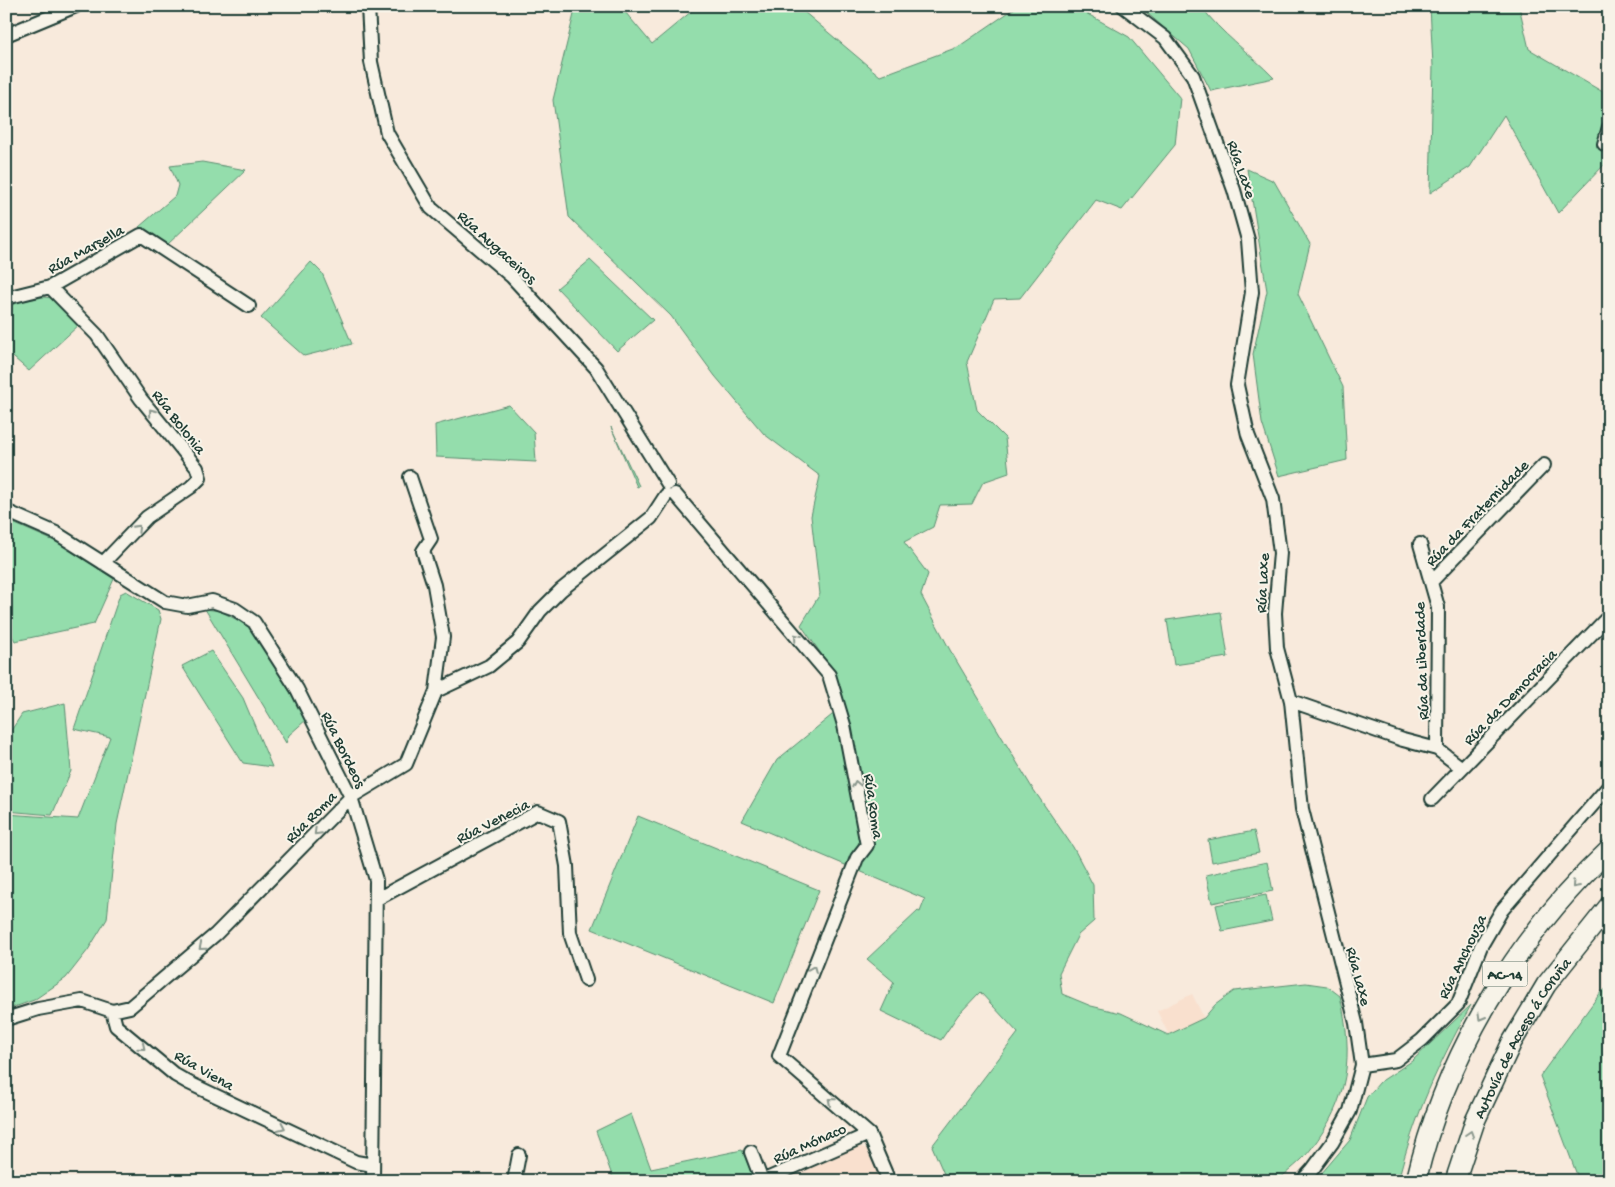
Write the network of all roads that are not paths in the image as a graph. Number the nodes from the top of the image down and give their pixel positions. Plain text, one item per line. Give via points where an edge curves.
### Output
1 (76, 6) edge
2 (368, 6) edge
3 (1123, 6) edge
4 (6, 35) edge
5 (1609, 127) edge
6 (1604, 144) dead end
7 (50, 287) junction
8 (6, 298) edge
9 (249, 306) dead end
10 (1544, 465) dead end
11 (410, 477) dead end
12 (670, 491) junction
13 (6, 511) edge
14 (1420, 544) dead end
15 (103, 563) junction
16 (1431, 582) junction
17 (1609, 616) edge
18 (436, 691) junction
19 (1291, 701) junction
20 (1437, 749) junction
21 (1462, 768) junction
22 (1609, 786) edge
23 (351, 798) junction
24 (1432, 799) dead end
25 (1609, 850) edge
26 (377, 899) junction
27 (1609, 906) edge
28 (586, 980) dead end
29 (112, 1011) junction
30 (6, 1019) edge
31 (1362, 1065) junction
32 (869, 1134) junction
33 (751, 1152) dead end
34 (518, 1156) dead end
35 (373, 1165) junction
36 (373, 1181) edge
37 (514, 1181) edge
38 (762, 1181) edge
39 (888, 1181) edge
40 (1302, 1181) edge
41 (1416, 1181) edge
42 (1455, 1181) edge

1 - 4 street
2 - 12 street, Rúa Augaceiros via 371,62 387,133 431,208 512,277 596,368
3 - 19 street, Rúa Laxe via 1165,38 1192,76 1234,190 1248,240 1252,292 1237,385 1248,435 1273,499 1280,553 1275,613 1277,648
5 - 6 street
7 - 8 street, Rúa Marsella
7 - 9 street, Rúa Marsella via 141,235
15 -> 7 street, Rúa Bolonia via 147,518 200,478 197,468 142,399 98,335
10 - 16 street, Rúa da Fraternidade
11 - 18 street, Rúa Roma via 431,539 423,551 434,585 443,637
12 - 18 street via 651,518 561,590 540,611 518,642 489,666
32 -> 12 street, Rúa Roma via 779,1056 857,858 867,845 844,725 829,676
13 - 15 street, Rúa Bordeos via 56,533
14 - 16 street, Rúa da Liberdade
15 - 23 street, Rúa Bordeos via 165,602 186,606 212,602 234,609 254,622 297,689
16 - 20 street, Rúa da Liberdade via 1438,607
17 - 21 street, Rúa da Democracia
18 - 23 street, Rúa Roma via 406,764
19 - 20 street
19 - 31 street, Rúa Laxe via 1302,809 1356,1023
20 - 21 street
21 - 24 street, Rúa da Democracia
22 - 31 street, Rúa Anchouza via 1502,910 1481,946 1458,1004 1422,1040 1396,1060
23 - 26 street, Rúa Bordeos via 376,880
23 -> 29 street, Rúa Roma via 216,934 130,1007
25 -> 41 highway, AC-14 via 1550,913 1513,961 1454,1064
26 - 28 street, Rúa Venecia via 538,812 559,821 566,866 570,932
26 - 35 street, Rúa Bordeos via 374,926
42 -> 27 highway, Autovía de Acceso á Coruña / AC-14 via 1475,1120 1512,1042 1546,985
29 - 30 street via 82,1001 38,1008
29 -> 35 street, Rúa Viena via 116,1026 175,1075 356,1162
31 - 40 street, Rúa Laxe via 1350,1111 1332,1142
32 - 38 street, Rúa Mónaco
32 - 39 street, Rúa Roma
33 - 38 street, Rúa Mónaco
34 - 37 street
35 - 36 street, Rúa Bordeos

